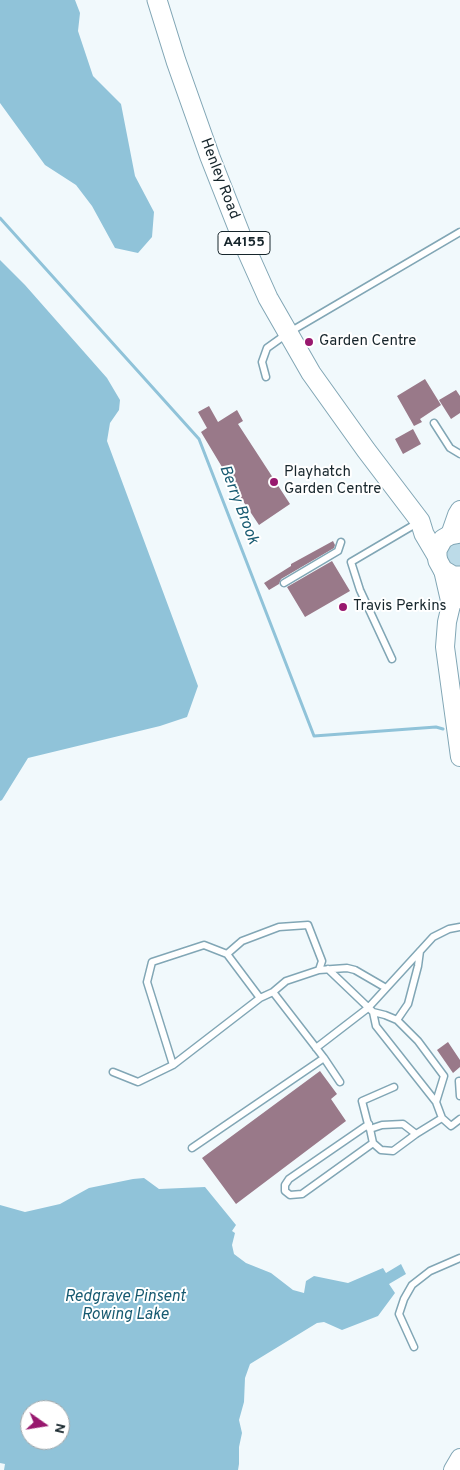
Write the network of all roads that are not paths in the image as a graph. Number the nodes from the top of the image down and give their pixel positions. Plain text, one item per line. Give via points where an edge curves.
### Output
1 (158, 0) edge
2 (460, 232) edge
3 (288, 333) junction
4 (266, 377) dead end
5 (434, 423) dead end
6 (460, 454) edge
7 (460, 510) edge
8 (420, 521) junction
9 (453, 535) edge
10 (341, 542) dead end
11 (447, 568) edge
12 (284, 583) dead end
13 (456, 598) edge
14 (392, 659) dead end
15 (460, 757) edge
16 (460, 927) edge
17 (420, 950) junction
18 (227, 954) junction
19 (328, 969) junction
20 (319, 970) junction
21 (386, 988) junction
22 (273, 992) junction
23 (260, 998) junction
24 (371, 1010) junction
25 (397, 1020) junction
26 (316, 1048) junction
27 (324, 1058) junction
28 (173, 1065) junction
29 (113, 1072) dead end
30 (459, 1081) dead end
31 (340, 1082) dead end
32 (394, 1088) dead end
33 (460, 1096) edge
34 (436, 1102) junction
35 (442, 1118) junction
36 (460, 1119) edge
37 (369, 1127) junction
38 (416, 1134) junction
39 (373, 1143) junction
40 (192, 1148) dead end
41 (460, 1258) edge
42 (414, 1347) dead end
43 (460, 1458) edge
44 (453, 1470) edge

1 - 3 main road, Henley Road / A4155 via 210,157 247,251
2 - 3 lane
3 - 4 lane via 267,348 262,362
3 - 8 main road, Henley Road / A4155 via 311,373
5 - 6 lane via 450,448
7 - 9 main road via 456,515
8 - 9 main road, Henley Road / A4155
8 - 11 main road, Henley Road / A4155 via 424,534
8 - 14 lane via 351,562 360,590
9 - 11 main road via 440,544
10 - 12 lane via 338,551
11 - 13 main road via 448,594
13 - 15 main road via 447,622 444,647
16 - 17 lane via 433,937
17 - 21 lane
17 - 25 lane via 408,1004
18 - 20 lane via 242,941 279,928 308,925 322,961
18 - 23 lane
18 - 28 lane via 204,945 152,962 147,982
19 - 20 lane
19 - 21 lane via 355,970
19 - 24 lane
20 - 22 lane via 286,982
21 - 24 lane
22 - 23 lane
22 - 26 lane
23 - 28 lane
24 - 25 lane
24 - 26 lane
24 - 34 lane via 376,1026
25 - 34 lane via 418,1040 444,1076
26 - 27 lane
27 - 31 lane
27 - 40 lane
28 - 29 lane via 138,1082
30 - 33 lane
32 - 37 lane via 362,1101
34 - 35 lane
35 - 36 lane via 451,1126
35 - 38 lane
37 - 38 lane via 404,1124
37 - 39 lane
37 - 39 lane via 288,1179 285,1191 290,1195 302,1194
38 - 39 lane via 393,1151 381,1150
41 - 42 lane via 430,1271 412,1285 404,1299 399,1314
43 - 44 main road

